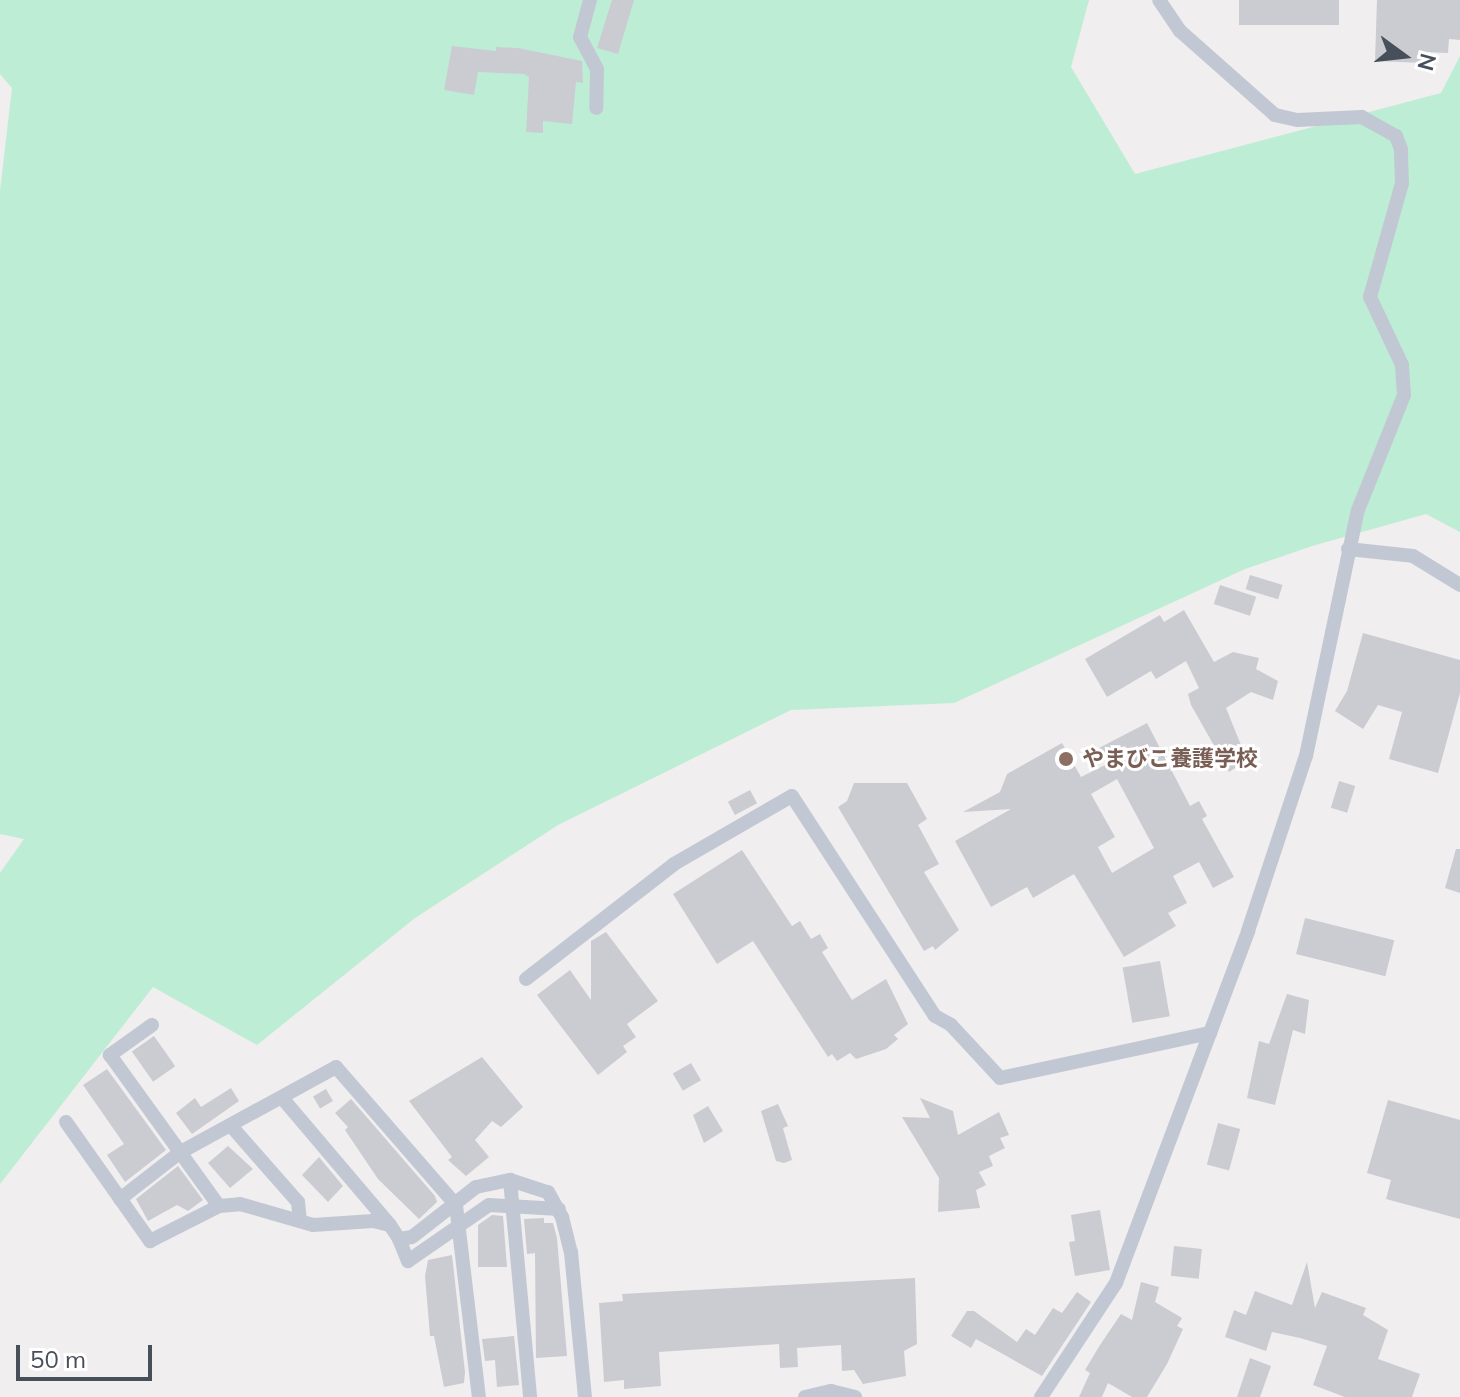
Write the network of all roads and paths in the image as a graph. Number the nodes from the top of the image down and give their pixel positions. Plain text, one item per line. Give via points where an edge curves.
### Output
1 (590, 0) edge
2 (1159, 0) edge
3 (596, 108) dead end
4 (1348, 549) junction
5 (1460, 585) edge
6 (526, 979) dead end
7 (152, 1025) dead end
8 (1210, 1033) junction
9 (283, 1099) junction
10 (66, 1122) dead end
11 (232, 1127) junction
12 (179, 1153) junction
13 (510, 1180) junction
14 (120, 1199) junction
15 (511, 1204) junction
16 (456, 1205) junction
17 (219, 1206) junction
18 (559, 1209) junction
19 (300, 1221) junction
20 (459, 1224) junction
21 (390, 1225) junction
22 (399, 1239) junction
23 (479, 1397) edge
24 (530, 1397) edge
25 (585, 1397) edge
26 (805, 1397) edge
27 (855, 1397) edge
28 (1041, 1397) edge

1 - 3 street via 580,37 597,69
2 - 4 street via 1180,31 1275,115 1372,120 1396,136 1401,149 1397,208 1370,297 1402,365 1404,395
4 - 5 street via 1413,556 1431,562
4 - 8 street via 1306,756
6 - 8 street via 674,864 792,796 935,1016 951,1025 1000,1078
7 - 12 street via 110,1055
8 - 28 street via 1116,1283
9 - 11 street
9 - 16 street via 336,1067
9 - 21 street
10 - 14 street
11 - 12 street
11 - 19 street via 298,1202
12 - 14 street
12 - 17 street
13 - 15 street
13 - 16 street via 476,1187
13 - 18 street via 548,1192
14 - 17 street via 150,1241
15 - 18 street
15 - 20 street via 489,1205
15 - 24 street
16 - 20 street
16 - 22 street via 412,1237
17 - 19 street via 240,1204
18 - 25 street via 571,1252
19 - 21 street
20 - 22 street via 437,1246 408,1261
20 - 23 street
21 - 22 street
26 - 27 street via 831,1391

